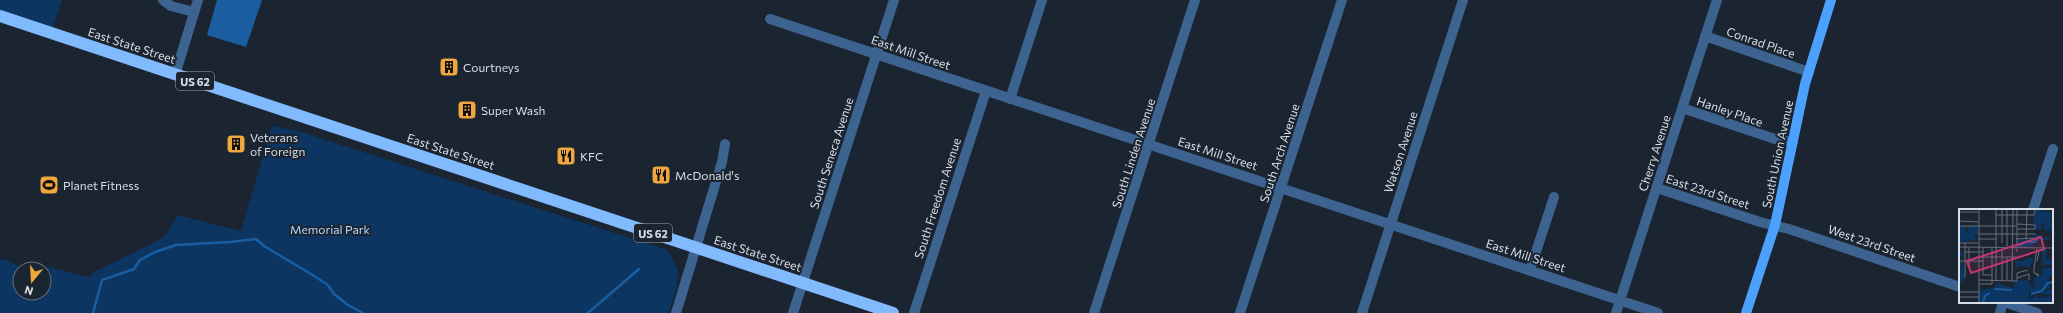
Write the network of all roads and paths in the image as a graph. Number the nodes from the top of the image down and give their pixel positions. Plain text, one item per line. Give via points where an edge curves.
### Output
1 (163, 0) edge
2 (198, 0) edge
3 (894, 0) edge
4 (1042, 0) edge
5 (1195, 0) edge
6 (1342, 0) edge
7 (1463, 0) edge
8 (1717, 0) edge
9 (1831, 0) edge
10 (194, 12) junction
11 (0, 16) edge
12 (770, 19) dead end
13 (1705, 36) junction
14 (877, 54) junction
15 (1809, 72) junction
16 (175, 75) junction
17 (986, 91) junction
18 (1010, 99) junction
19 (1682, 108) junction
20 (1793, 142) junction
21 (725, 144) dead end
22 (1149, 144) junction
23 (2053, 149) dead end
24 (1282, 188) junction
25 (1657, 188) junction
26 (1554, 197) dead end
27 (2033, 209) edge
28 (1390, 224) junction
29 (1775, 225) junction
30 (696, 248) junction
31 (1530, 270) junction
32 (803, 283) junction
33 (1959, 287) edge
34 (1620, 300) junction
35 (2004, 303) edge
36 (2007, 303) edge
37 (676, 313) edge
38 (793, 313) edge
39 (893, 313) edge
40 (914, 313) edge
41 (1094, 313) edge
42 (1240, 313) edge
43 (1362, 313) edge
44 (1616, 313) edge
45 (1658, 313) edge
46 (1746, 313) edge
47 (2000, 313) edge
48 (2037, 313) edge

1 - 10 street via 171,6
2 - 10 street
3 - 14 street, South Seneca Avenue
4 - 18 street
5 - 22 street, South Linden Avenue
6 - 24 street, South Arch Avenue
7 - 28 street, Watson Avenue
8 - 13 street, Cherry Avenue
9 - 15 main road, South Union Avenue
10 - 16 street
11 - 16 highway, East State Street / US 62
12 - 14 street, East Mill Street
13 - 15 street, Conrad Place
13 - 19 street, Cherry Avenue
14 - 17 street, East Mill Street
14 - 32 street, South Seneca Avenue
15 - 20 main road, South Union Avenue
16 - 30 highway, East State Street / US 62
17 - 18 street, East Mill Street
17 - 40 street, South Freedom Avenue
18 - 22 street, East Mill Street
19 - 20 street, Hanley Place via 1778,140
19 - 25 street, Cherry Avenue
20 - 29 main road, South Union Avenue
21 - 30 street
22 - 24 street, East Mill Street
22 - 41 street, South Linden Avenue
23 - 27 street
24 - 28 street, East Mill Street
24 - 42 street, South Arch Avenue
25 - 29 street, East 23rd Street
25 - 34 street, Cherry Avenue
26 - 31 street
28 - 31 street, East Mill Street
28 - 43 street, Watson Avenue
29 - 33 street, West 23rd Street
29 - 46 main road, South Union Avenue
30 - 32 highway, East State Street / US 62
30 - 37 street
31 - 34 street, East Mill Street
32 - 38 street, South Seneca Avenue
32 - 39 highway, East State Street / US 62
34 - 44 street, Cherry Avenue
34 - 45 street, East Mill Street
35 - 47 street
36 - 48 street

